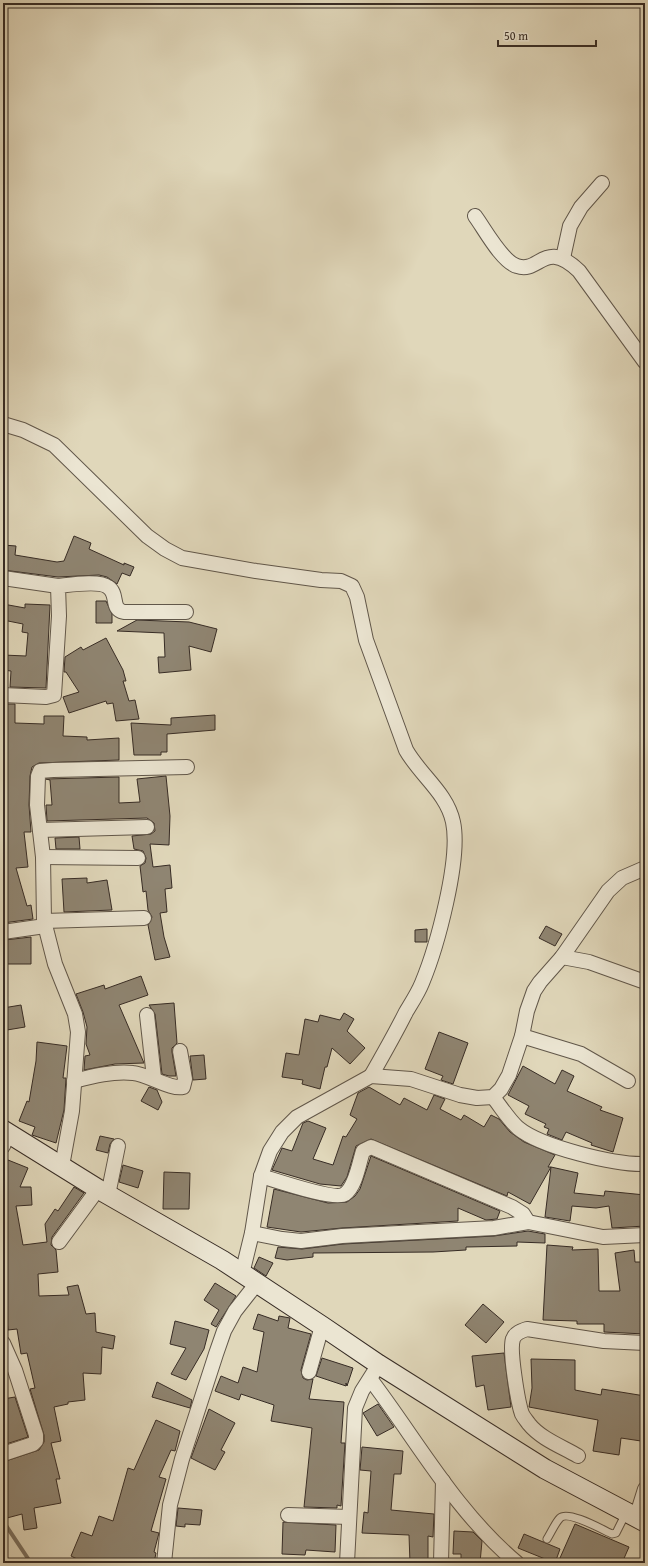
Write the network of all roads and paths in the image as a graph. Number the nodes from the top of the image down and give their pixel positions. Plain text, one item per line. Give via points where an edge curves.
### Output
1 (602, 184) dead end
2 (475, 216) dead end
3 (562, 258) junction
4 (645, 362) edge
5 (3, 424) edge
6 (3, 578) edge
7 (58, 586) junction
8 (186, 612) dead end
9 (3, 695) edge
10 (187, 766) dead end
11 (147, 828) dead end
12 (40, 830) junction
13 (43, 857) junction
14 (138, 858) dead end
15 (645, 868) edge
16 (144, 918) dead end
17 (44, 923) junction
18 (3, 932) edge
19 (562, 957) junction
20 (645, 982) edge
21 (147, 1015) dead end
22 (522, 1036) junction
23 (180, 1051) dead end
24 (371, 1076) junction
25 (154, 1078) junction
26 (74, 1081) junction
27 (628, 1081) dead end
28 (493, 1097) junction
29 (5, 1137) edge
30 (118, 1146) dead end
31 (645, 1164) edge
32 (62, 1166) junction
33 (261, 1176) junction
34 (103, 1192) junction
35 (528, 1222) junction
36 (252, 1233) junction
37 (645, 1235) edge
38 (59, 1242) dead end
39 (249, 1278) junction
40 (322, 1326) junction
41 (3, 1343) edge
42 (645, 1343) edge
43 (309, 1372) dead end
44 (374, 1372) junction
45 (3, 1454) edge
46 (578, 1456) dead end
47 (443, 1481) junction
48 (645, 1489) edge
49 (288, 1515) dead end
50 (349, 1517) junction
51 (636, 1518) edge
52 (547, 1539) dead end
53 (164, 1563) edge
54 (347, 1563) edge
55 (441, 1563) edge
56 (517, 1563) edge

1 - 3 street via 581,207 570,226
2 - 3 street via 507,260 516,266 527,267 546,257
3 - 4 street via 579,271
5 - 24 street via 23,430 54,445 147,536 182,558 256,571 341,581 352,586 357,597 366,640 406,750 413,763 444,798 453,822 455,841 447,898 424,977
6 - 7 street
7 - 8 street via 97,584 108,587 118,611
7 - 9 street via 59,616 54,695
10 - 12 street via 40,771 37,805
11 - 12 street
12 - 13 street
13 - 14 street
13 - 17 street
15 - 19 street via 622,878 608,891
16 - 17 street
17 - 18 street
17 - 26 street via 55,964 75,1014 78,1032
19 - 20 street via 589,962
19 - 22 street via 534,991
21 - 25 street
22 - 27 street via 581,1054
22 - 28 street via 502,1090
23 - 25 street via 185,1079 183,1087 179,1088
24 - 28 street via 411,1078 460,1095
24 - 33 street via 297,1117 282,1132 270,1151
25 - 26 street via 119,1072
26 - 32 street via 72,1111
28 - 31 street via 518,1128 531,1136 614,1162
29 - 32 street
30 - 34 street
32 - 34 street
33 - 35 street via 338,1196 349,1189 364,1151 371,1147 512,1207 523,1214
33 - 36 street
34 - 38 street
34 - 39 street
35 - 36 street via 494,1228 342,1236 301,1241 282,1240
35 - 37 street via 603,1237
36 - 39 street
39 - 40 street
39 - 53 street via 224,1331 170,1505
40 - 43 street
40 - 44 street
41 - 45 street via 15,1370 36,1435 33,1444
42 - 46 street via 527,1329 513,1337 512,1362 522,1415 546,1438
44 - 47 street
44 - 50 street via 355,1408
44 - 51 street
47 - 55 street
47 - 56 street via 489,1538
48 - 51 street
49 - 50 street
50 - 54 street
51 - 52 lane via 612,1534 566,1515 560,1518

